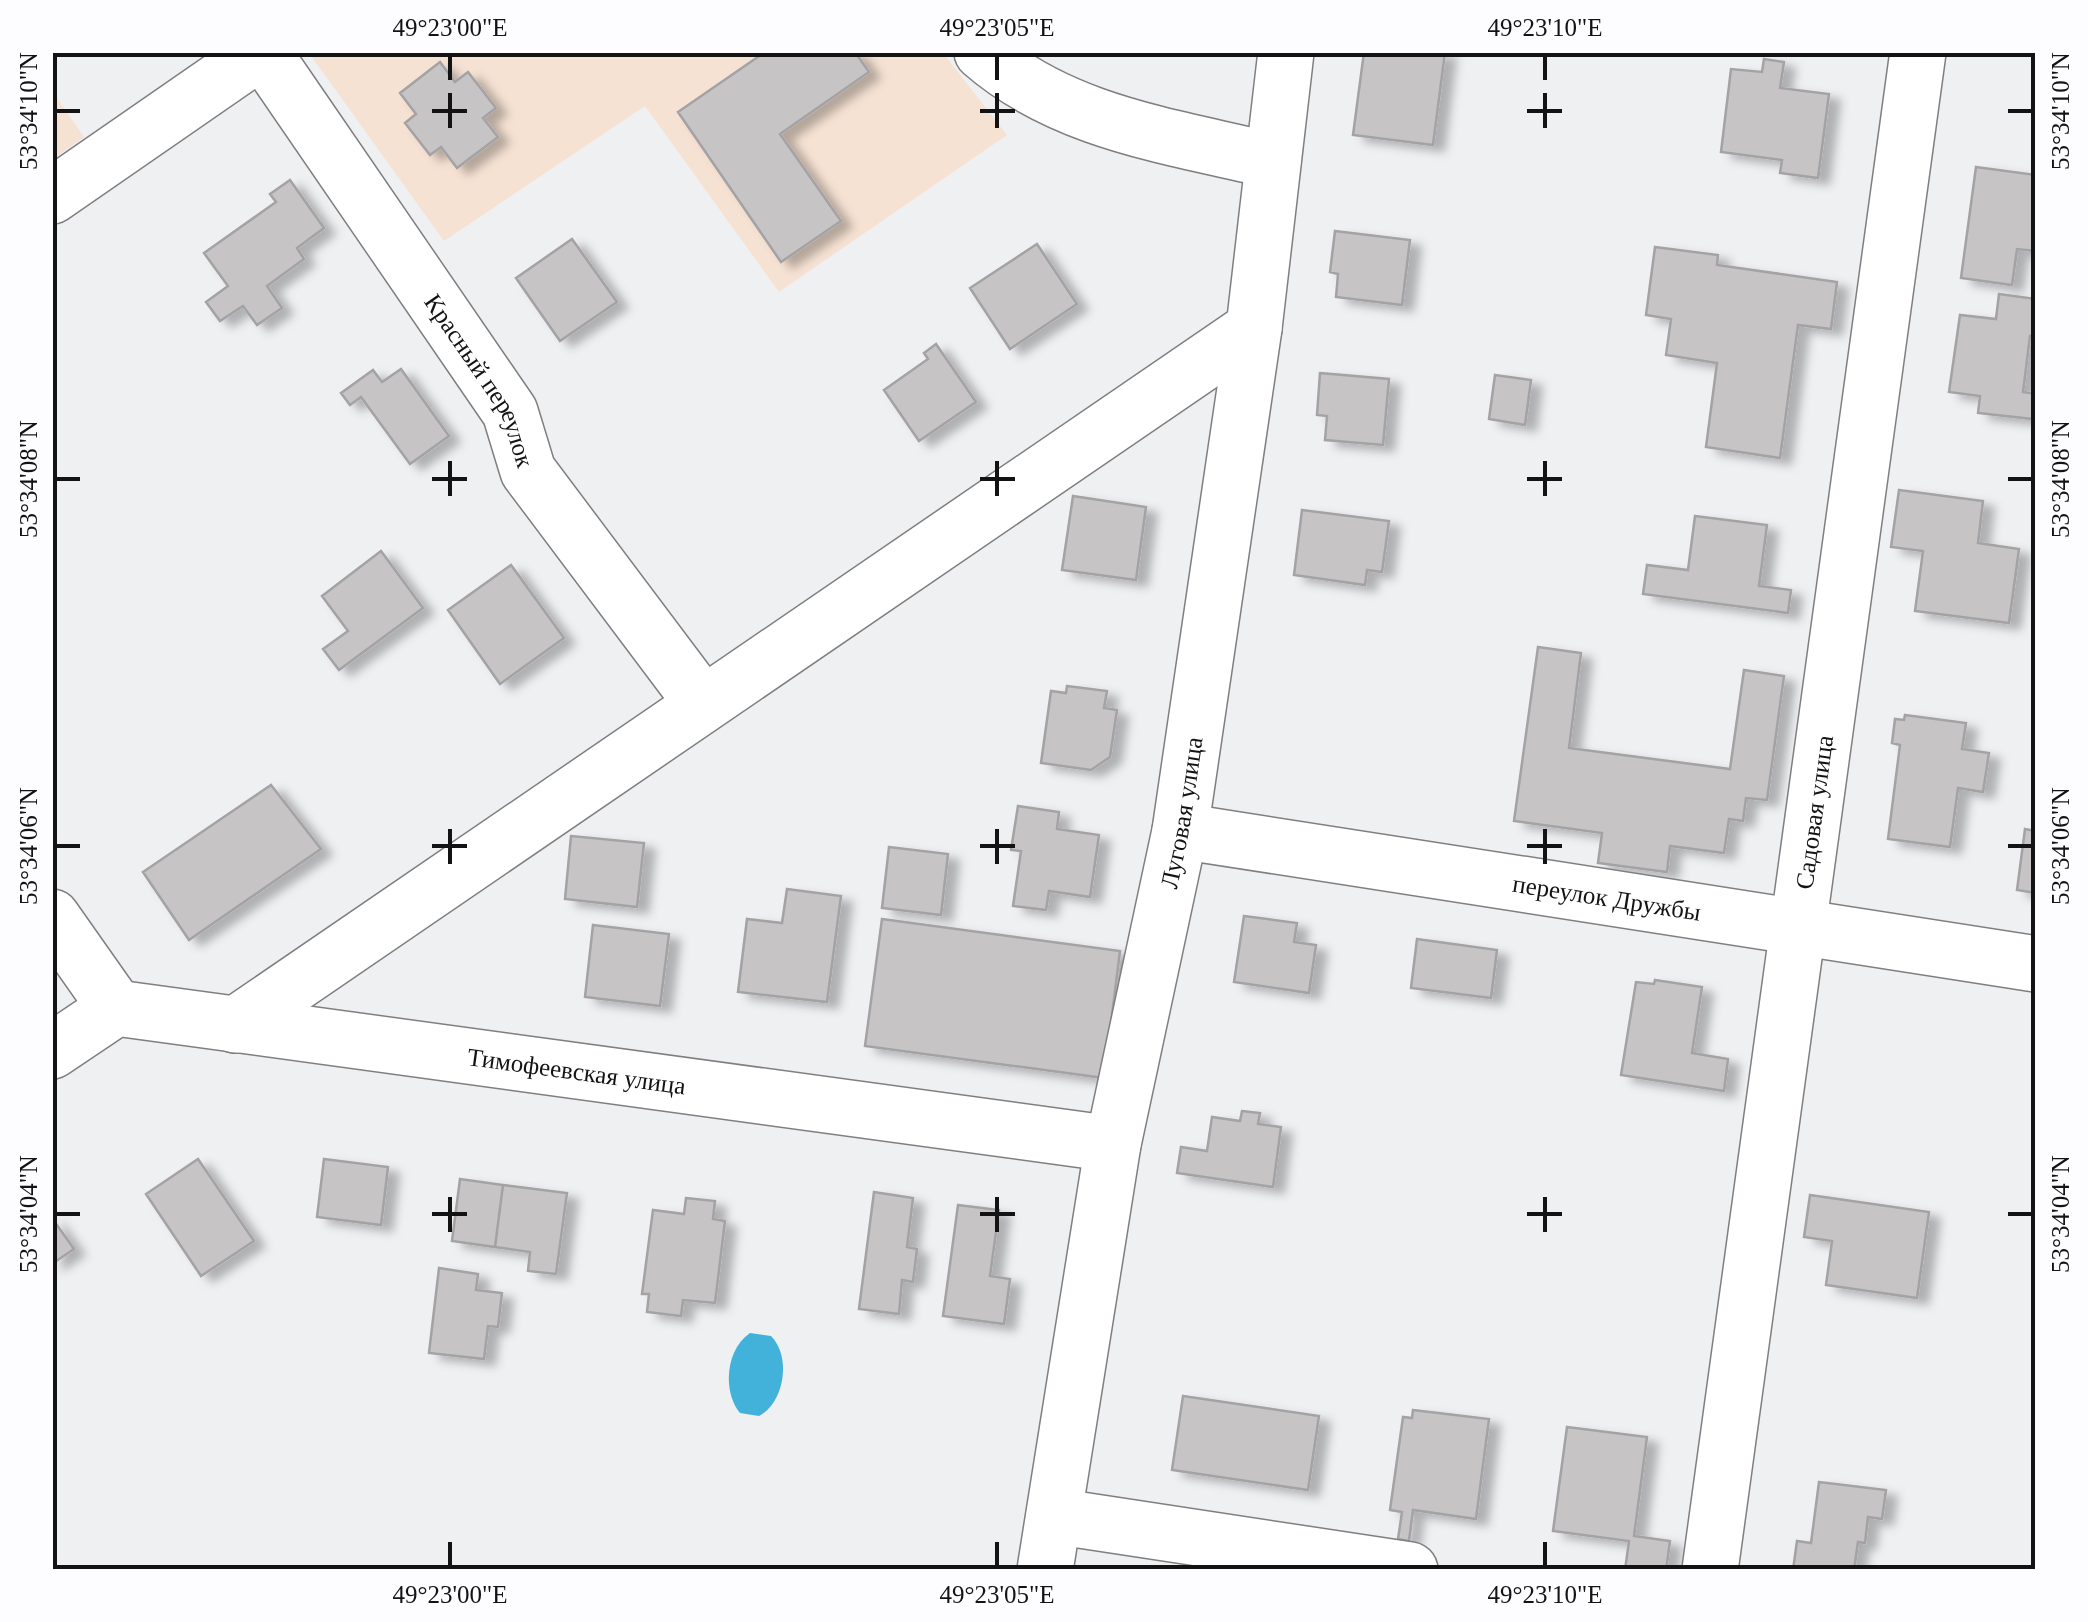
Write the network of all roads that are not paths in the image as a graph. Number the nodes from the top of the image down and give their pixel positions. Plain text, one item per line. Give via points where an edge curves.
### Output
1 (261, 52) edge
2 (982, 52) edge
3 (1286, 52) edge
4 (1918, 52) edge
5 (1274, 160) junction
6 (52, 196) edge
7 (1254, 328) junction
8 (704, 704) junction
9 (1180, 831) junction
10 (52, 917) edge
11 (1796, 930) junction
12 (2036, 964) edge
13 (116, 1008) junction
14 (236, 1025) junction
15 (52, 1051) edge
16 (1113, 1144) junction
17 (1054, 1516) junction
18 (1045, 1570) edge
19 (1410, 1570) edge
20 (1710, 1570) edge

1 - 6 street
1 - 8 street, Красный переулок via 510,412 528,471
2 - 5 street via 1063,106
3 - 5 street, Луговая улица
4 - 11 street, Садовая улица
5 - 7 street, Луговая улица
7 - 8 street
7 - 9 street, Луговая улица
8 - 14 street
9 - 11 street, переулок Дружбы
9 - 16 street, Луговая улица
10 - 13 street
11 - 12 street, переулок Дружбы
11 - 20 street, Садовая улица
13 - 14 street, Тимофеевская улица
13 - 15 street
14 - 16 street, Тимофеевская улица
16 - 17 street, Луговая улица
17 - 18 street, Луговая улица
17 - 19 street

